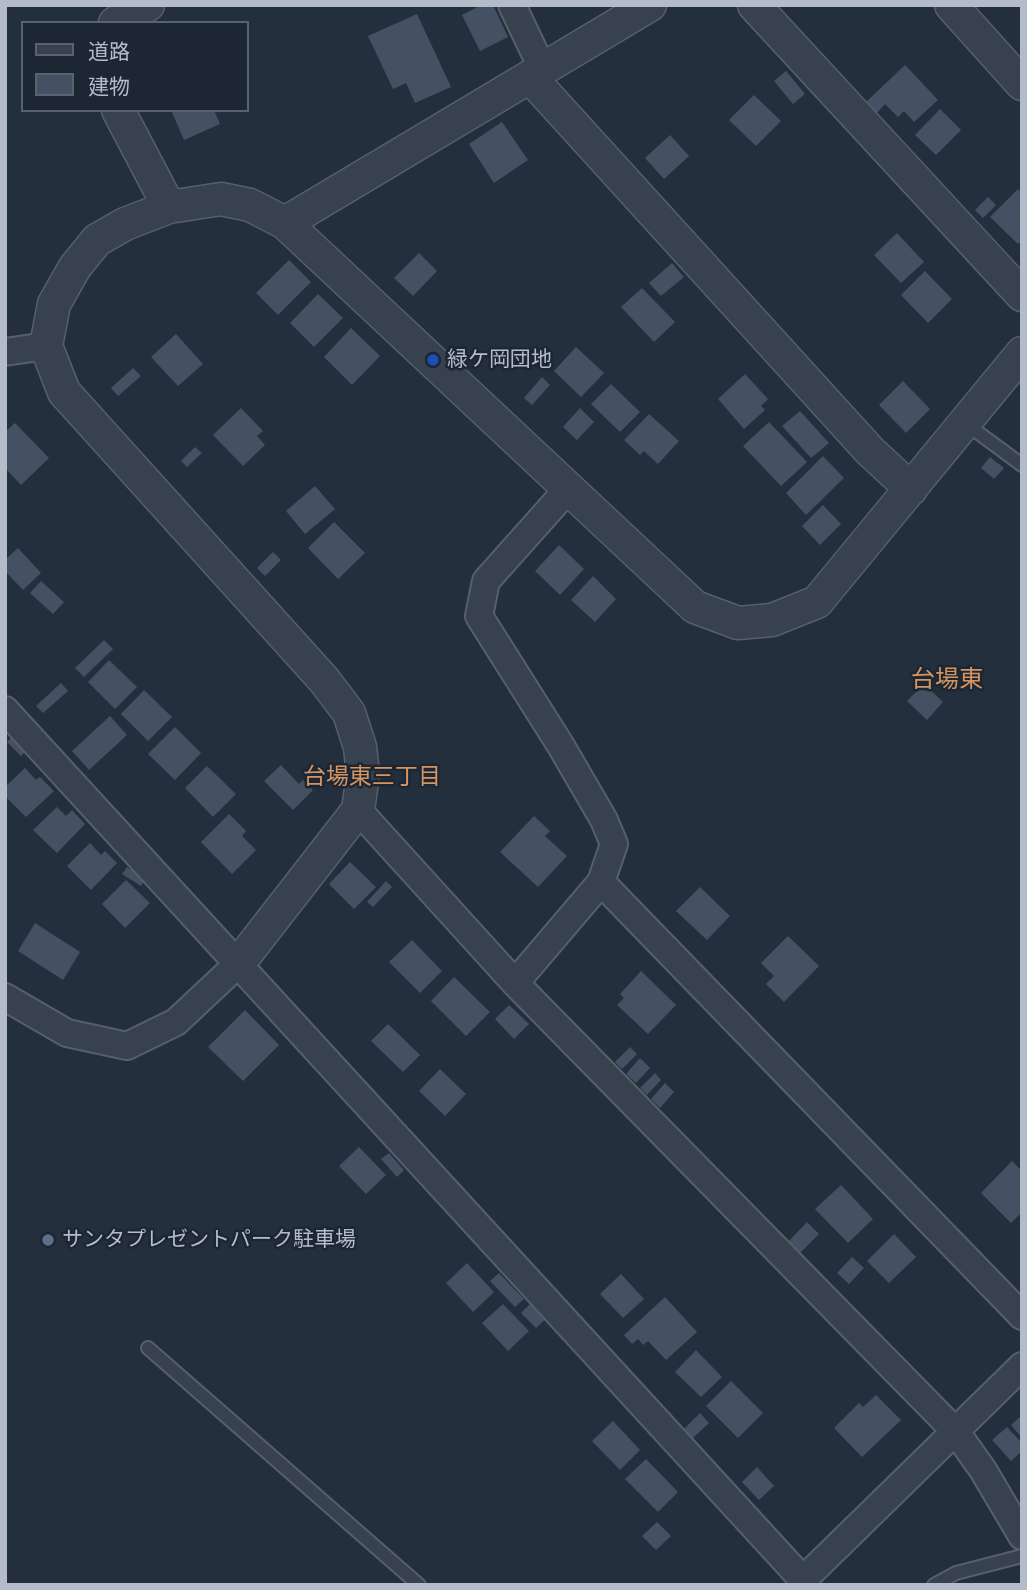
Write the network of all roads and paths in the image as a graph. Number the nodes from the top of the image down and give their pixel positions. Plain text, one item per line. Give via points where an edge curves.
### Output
1 (148, 5) edge
2 (512, 5) edge
3 (650, 5) edge
4 (754, 5) edge
5 (951, 5) edge
6 (119, 21) edge
7 (537, 74) junction
8 (1022, 84) edge
9 (119, 112) edge
10 (169, 207) junction
11 (285, 223) junction
12 (1022, 295) edge
13 (46, 346) junction
14 (5, 352) edge
15 (1022, 353) edge
16 (965, 423) junction
17 (1022, 465) edge
18 (568, 489) junction
19 (911, 489) junction
20 (5, 710) edge
21 (358, 810) junction
22 (601, 882) junction
23 (239, 963) junction
24 (515, 983) junction
25 (5, 997) edge
26 (1022, 1316) edge
27 (148, 1348) dead end
28 (1022, 1366) edge
29 (956, 1432) junction
30 (1022, 1536) edge
31 (1022, 1556) edge
32 (419, 1585) edge
33 (934, 1585) edge

1 - 6 street
2 - 7 street
3 - 7 street
4 - 12 street
5 - 8 street
7 - 11 street
7 - 19 street via 870,451
9 - 10 street
10 - 11 street via 220,199 250,205
10 - 13 street via 97,240 54,304
11 - 18 street
13 - 14 street
13 - 21 street via 64,392 349,713 363,774
15 - 16 street
16 - 17 lane
16 - 19 street
18 - 19 street via 695,607 738,623 772,620 817,602
18 - 22 street via 486,581 479,616 604,820 614,844
20 - 23 street
21 - 23 street
21 - 24 street
22 - 24 street
22 - 26 street
23 - 25 street via 176,1022 127,1046 67,1033
23 - 29 street via 803,1580
24 - 29 street
27 - 32 lane
28 - 29 street
29 - 30 street
31 - 33 lane via 956,1573

